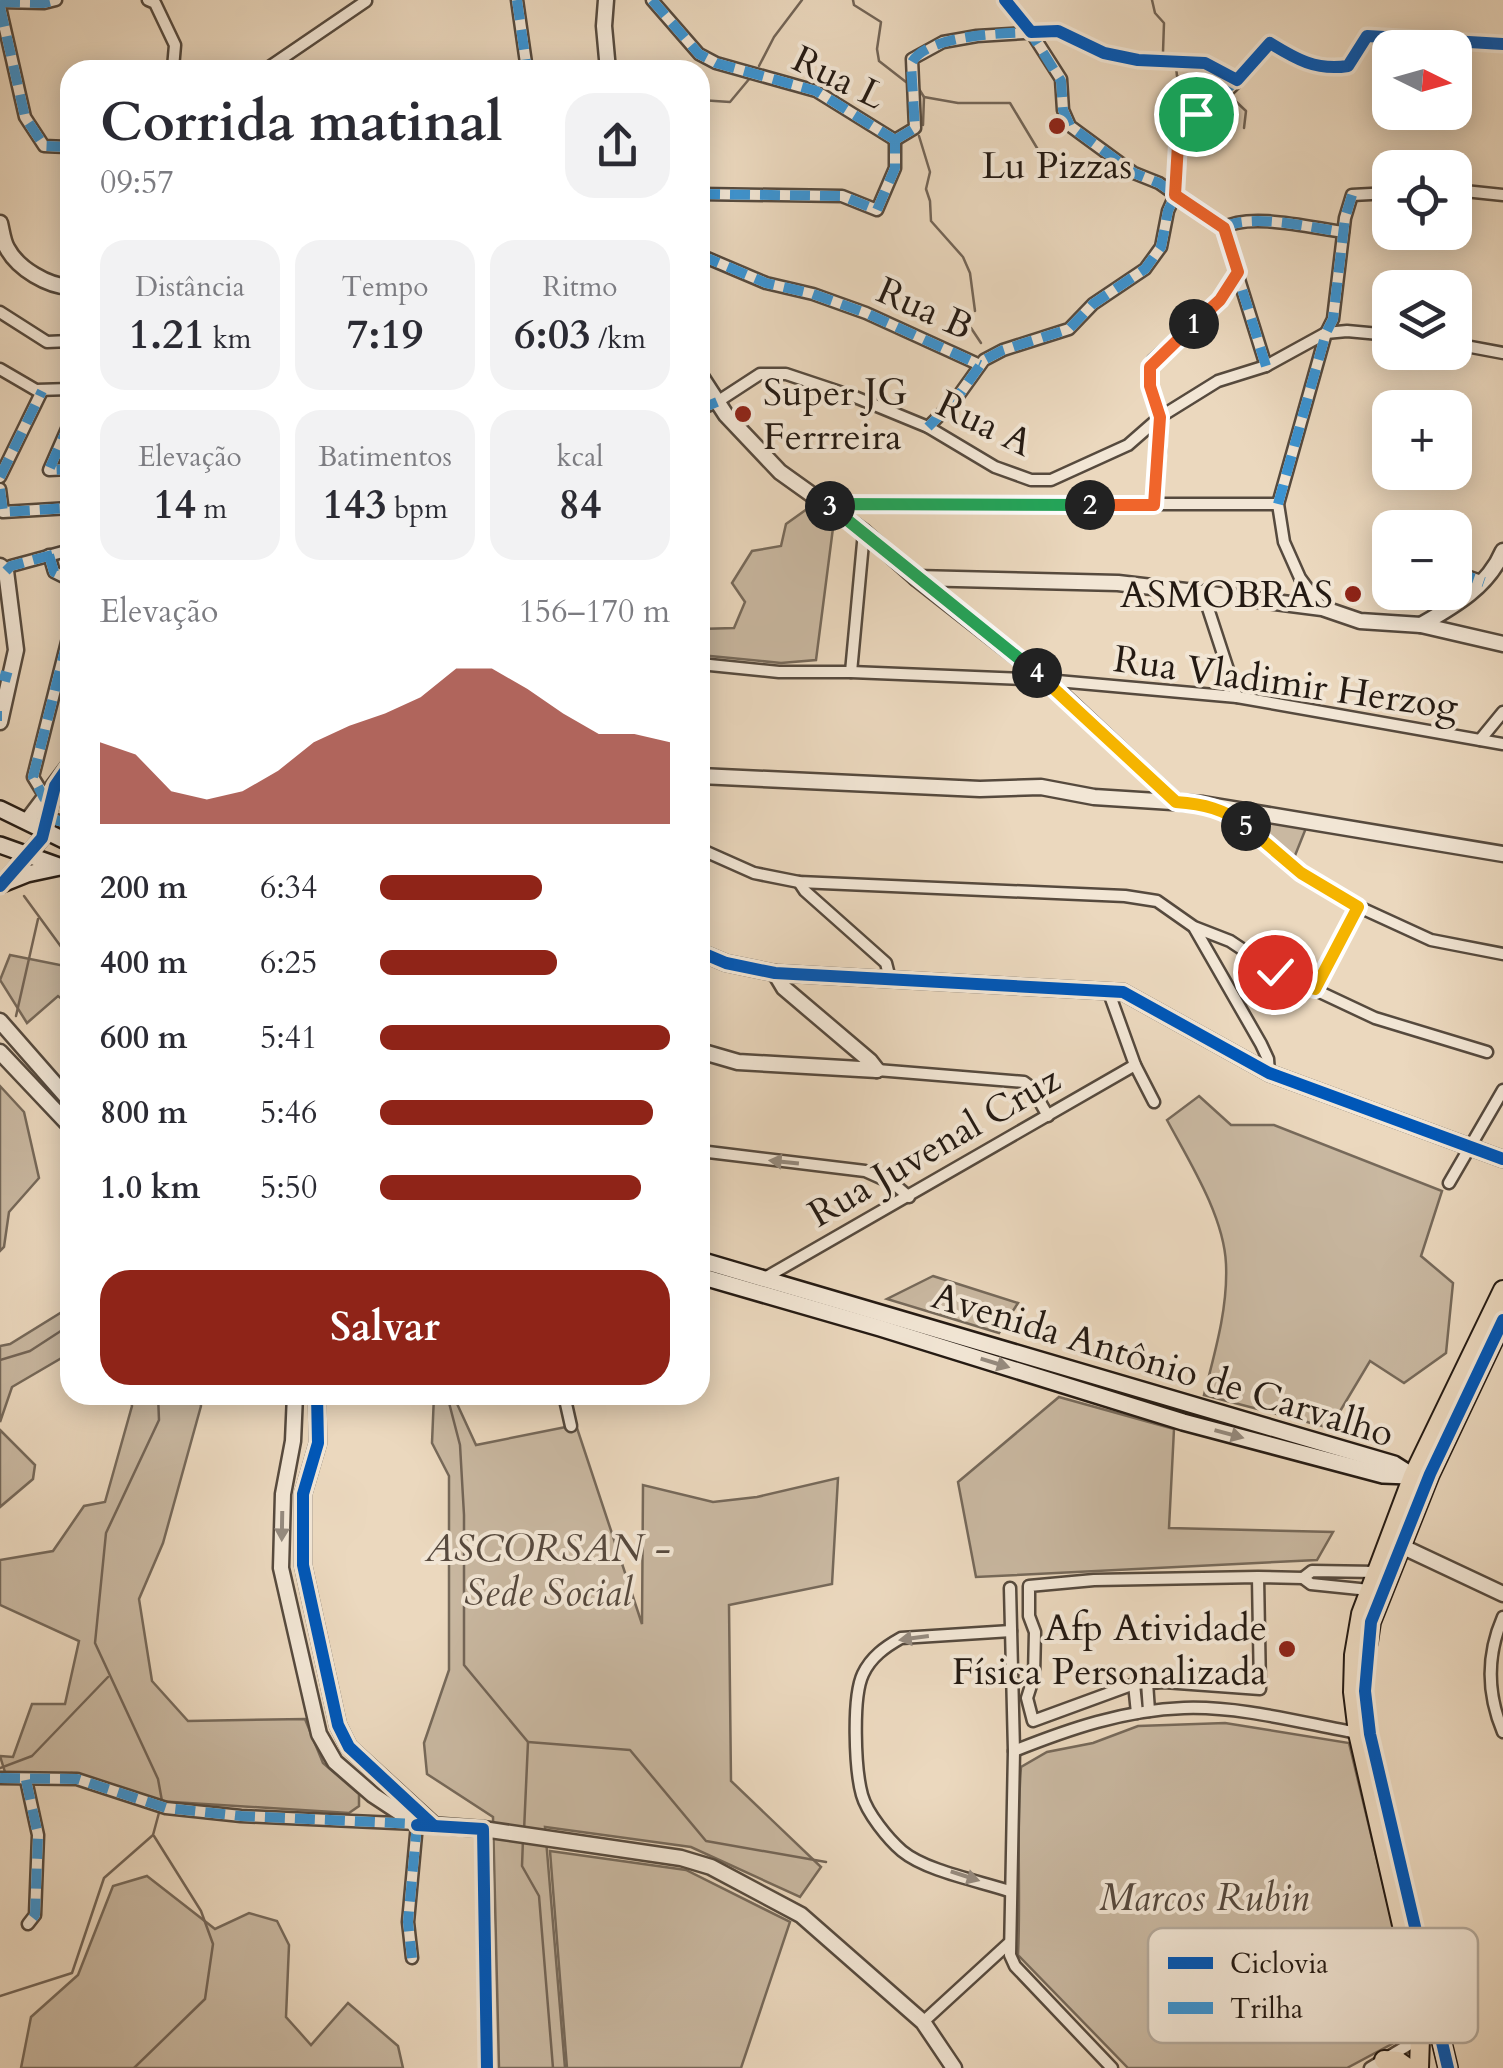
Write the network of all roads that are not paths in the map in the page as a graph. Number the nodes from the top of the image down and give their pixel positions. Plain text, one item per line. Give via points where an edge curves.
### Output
1 (56, 0) edge
2 (148, 0) edge
3 (516, 0) edge
4 (606, 0) edge
5 (652, 0) edge
6 (1005, 0) edge
7 (366, 1) edge
8 (0, 4) edge
9 (1030, 32) junction
10 (1503, 44) edge
11 (282, 58) joint
12 (174, 60) edge
13 (279, 60) edge
14 (525, 60) edge
15 (607, 60) edge
16 (1237, 80) junction
17 (895, 140) junction
18 (60, 148) edge
19 (1472, 192) edge
20 (710, 194) edge
21 (1372, 194) edge
22 (1175, 195) junction
23 (1503, 195) edge
24 (0, 224) edge
25 (1224, 228) junction
26 (1343, 232) junction
27 (710, 259) edge
28 (1238, 272) junction
29 (60, 286) edge
30 (0, 312) edge
31 (1326, 333) junction
32 (1372, 333) edge
33 (60, 341) edge
34 (1472, 347) edge
35 (1503, 352) edge
36 (980, 365) junction
37 (1266, 366) junction
38 (0, 369) edge
39 (60, 390) edge
40 (42, 391) junction
41 (710, 391) edge
42 (717, 402) junction
43 (710, 404) edge
44 (1160, 417) junction
45 (928, 427) junction
46 (60, 445) edge
47 (60, 469) edge
48 (0, 476) edge
49 (0, 488) edge
50 (828, 504) junction
51 (1278, 504) junction
52 (1154, 505) junction
53 (60, 509) edge
54 (864, 532) junction
55 (1503, 550) edge
56 (60, 552) edge
57 (50, 555) junction
58 (3, 569) edge
59 (60, 575) edge
60 (916, 578) junction
61 (1472, 578) edge
62 (1484, 582) junction
63 (1203, 592) junction
64 (1322, 608) junction
65 (1421, 625) junction
66 (1503, 644) edge
67 (710, 665) edge
68 (60, 670) edge
69 (851, 672) junction
70 (6, 676) edge
71 (1046, 680) junction
72 (1237, 697) junction
73 (1503, 712) edge
74 (0, 718) edge
75 (1480, 740) junction
76 (1503, 744) edge
77 (710, 776) edge
78 (60, 779) edge
79 (47, 800) junction
80 (1176, 802) junction
81 (1203, 804) junction
82 (0, 809) edge
83 (27, 821) junction
84 (44, 823) junction
85 (60, 824) edge
86 (60, 835) edge
87 (0, 845) edge
88 (710, 853) edge
89 (28, 854) junction
90 (1503, 854) edge
91 (60, 865) edge
92 (60, 869) edge
93 (800, 882) junction
94 (1, 885) edge
95 (1358, 907) junction
96 (1194, 927) junction
97 (1503, 954) edge
98 (710, 956) edge
99 (775, 973) junction
100 (890, 979) junction
101 (1315, 989) junction
102 (1108, 990) junction
103 (0, 1021) edge
104 (0, 1052) edge
105 (1488, 1052) dead end
106 (710, 1054) edge
107 (1135, 1065) junction
108 (877, 1070) junction
109 (1269, 1073) junction
110 (60, 1090) edge
111 (1503, 1090) edge
112 (1154, 1102) dead end
113 (60, 1115) edge
114 (1048, 1116) junction
115 (1468, 1146) junction
116 (710, 1152) edge
117 (1503, 1160) edge
118 (1449, 1183) dead end
119 (909, 1197) junction
120 (710, 1263) edge
121 (710, 1279) edge
122 (762, 1280) junction
123 (1503, 1290) edge
124 (1502, 1326) edge
125 (1181, 1400) junction
126 (295, 1405) edge
127 (317, 1405) edge
128 (566, 1405) edge
129 (1175, 1420) junction
130 (571, 1426) dead end
131 (1426, 1450) junction
132 (1389, 1470) junction
133 (1422, 1475) junction
134 (283, 1494) junction
135 (303, 1494) junction
136 (1410, 1504) junction
137 (1401, 1546) junction
138 (1349, 1571) junction
139 (1377, 1572) junction
140 (1258, 1577) junction
141 (1303, 1578) junction
142 (1010, 1588) dead end
143 (1347, 1588) junction
144 (1370, 1590) junction
145 (1503, 1594) edge
146 (1503, 1617) edge
147 (1011, 1631) junction
148 (1140, 1683) junction
149 (1143, 1712) junction
150 (1502, 1732) edge
151 (1358, 1733) junction
152 (1014, 1752) junction
153 (0, 1778) edge
154 (26, 1780) junction
155 (416, 1824) junction
156 (434, 1826) junction
157 (483, 1830) junction
158 (1009, 1892) junction
159 (28, 1924) dead end
160 (1403, 1928) edge
161 (1414, 1928) edge
162 (1008, 1944) junction
163 (412, 1958) dead end
164 (922, 2022) junction
165 (1412, 2043) edge
166 (1442, 2043) edge
167 (1377, 2064) edge
168 (487, 2068) edge
169 (954, 2068) edge
170 (1112, 2068) edge
171 (1408, 2068) edge
172 (1448, 2068) edge

1 - 8 street
2 - 12 street via 175,45
3 - 14 street
4 - 15 street
5 - 17 street, Rua L via 698,54 816,91
6 - 9 street
7 - 11 street
8 - 18 street via 25,116 44,146
9 - 16 street via 1058,31 1104,53 1138,60 1205,63
9 - 17 street via 943,42 915,56 915,128
9 - 22 street via 1061,81 1070,126
10 - 16 street, Rua B via 1367,36 1345,67 1306,64 1270,43
11 - 13 street
16 - 22 street, Rua B via 1184,117
17 - 20 street via 895,168 877,210 842,196
19 - 23 street
21 - 26 street via 1352,195
22 - 25 street
22 - 36 street, Rua B via 1160,246 1138,277 1093,304 1068,329 1003,350
24 - 29 street via 20,264
25 - 26 street via 1273,222
25 - 28 street
26 - 31 street
27 - 36 street, Rua B via 866,313
28 - 37 street
28 - 44 street via 1220,300 1153,360 1150,386
30 - 33 street via 47,342
31 - 32 street
31 - 37 street, Rua A
31 - 51 street
34 - 35 street
36 - 45 street
37 - 44 street, Rua A via 1218,381
38 - 40 street
39 - 40 street
40 - 48 street
41 - 42 street
42 - 43 street, Rua A
42 - 45 street, Rua A via 774,372
42 - 50 street via 780,472
44 - 45 street, Rua A via 1128,445 1051,480 994,467
44 - 52 street
46 - 47 street via 49,470
49 - 53 street via 3,512
50 - 52 street
50 - 54 street
51 - 52 street
51 - 64 street via 1284,542
54 - 60 street
54 - 69 street
55 - 62 street
56 - 57 street
57 - 58 street
57 - 59 street
58 - 70 street via 16,650
60 - 63 street
60 - 71 street
61 - 62 street
62 - 65 street
63 - 64 street
63 - 72 street
64 - 65 street via 1360,621
65 - 66 street
67 - 69 street, Rua Vladimir Herzog
68 - 79 street via 33,777
69 - 71 street, Rua Vladimir Herzog
70 - 74 street
71 - 72 street, Rua Vladimir Herzog
71 - 80 street
72 - 75 street, Rua Vladimir Herzog
73 - 75 street
75 - 76 street, Rua Vladimir Herzog
77 - 80 street via 1040,787
78 - 79 street
79 - 83 street
79 - 84 street
80 - 81 street
81 - 90 street
81 - 95 street via 1233,816 1301,873
82 - 83 main road
83 - 84 main road
83 - 89 main road
84 - 85 street
84 - 86 main road
84 - 89 street
87 - 89 main road
88 - 93 street via 754,873
89 - 91 main road
89 - 94 street
92 - 94 main road
93 - 96 street via 1125,896 1156,901
93 - 100 street via 886,963
95 - 97 street via 1431,940
95 - 101 street
96 - 101 street
96 - 109 street via 1261,1044
98 - 99 street
99 - 100 street
99 - 108 street
100 - 102 street
101 - 105 street via 1375,1018
102 - 107 street
102 - 109 street via 1123,992
103 - 110 street
104 - 113 street
106 - 108 street via 738,1062
107 - 112 street
107 - 114 street, Rua Juvenal Cruz
108 - 114 street via 1024,1082
109 - 115 street
111 - 115 street
114 - 119 street, Rua Juvenal Cruz
115 - 117 street
115 - 118 street
119 -> 116 street via 865,1171
119 - 122 street, Rua Juvenal Cruz
120 - 122 main road, Avenida Antônio de Carvalho
121 -> 129 main road, Avenida Antônio de Carvalho
122 - 125 main road, Avenida Antônio de Carvalho
123 - 131 main road
124 - 133 main road
125 - 129 main road
125 - 132 main road, Avenida Antônio de Carvalho
126 - 134 street
127 - 135 street via 318,1442
128 - 130 street
129 -> 132 main road, Avenida Antônio de Carvalho
131 - 132 main road
131 - 133 main road
132 - 133 main road, Avenida Antônio de Carvalho
132 - 136 main road
133 - 136 main road
134 - 135 street
134 -> 155 street via 282,1568 319,1734 335,1762
135 - 156 street via 303,1565 338,1725 349,1747
136 - 137 main road
136 - 139 main road
137 - 145 street
137 - 161 main road via 1371,1622 1365,1691
138 - 139 street
138 - 141 street via 1312,1571
138 - 143 street
139 - 144 main road
140 - 141 street
140 - 148 street via 1260,1689
140 - 148 street via 1029,1586 1036,1632 1027,1698 1034,1722
141 - 143 street
142 - 147 street
143 - 144 street
144 - 151 main road via 1354,1655
146 - 150 street via 1491,1644 1490,1673
147 - 152 street
147 -> 158 street via 902,1638 865,1670 857,1706 862,1794 893,1842 916,1860
148 - 149 street
149 - 151 street via 1227,1711
149 - 152 street via 1074,1727
151 - 160 main road
152 - 158 street
153 - 154 street
154 - 155 street via 77,1779 166,1808
154 - 159 street via 38,1836 35,1915
155 - 156 street
155 - 163 street via 408,1922
156 - 157 street
157 - 164 street via 711,1868 801,1915
157 - 168 street
158 - 162 street
162 - 164 street
162 - 170 street via 1015,1966
164 - 169 street
165 - 167 street
166 - 172 main road
167 - 171 main road via 1398,2061

